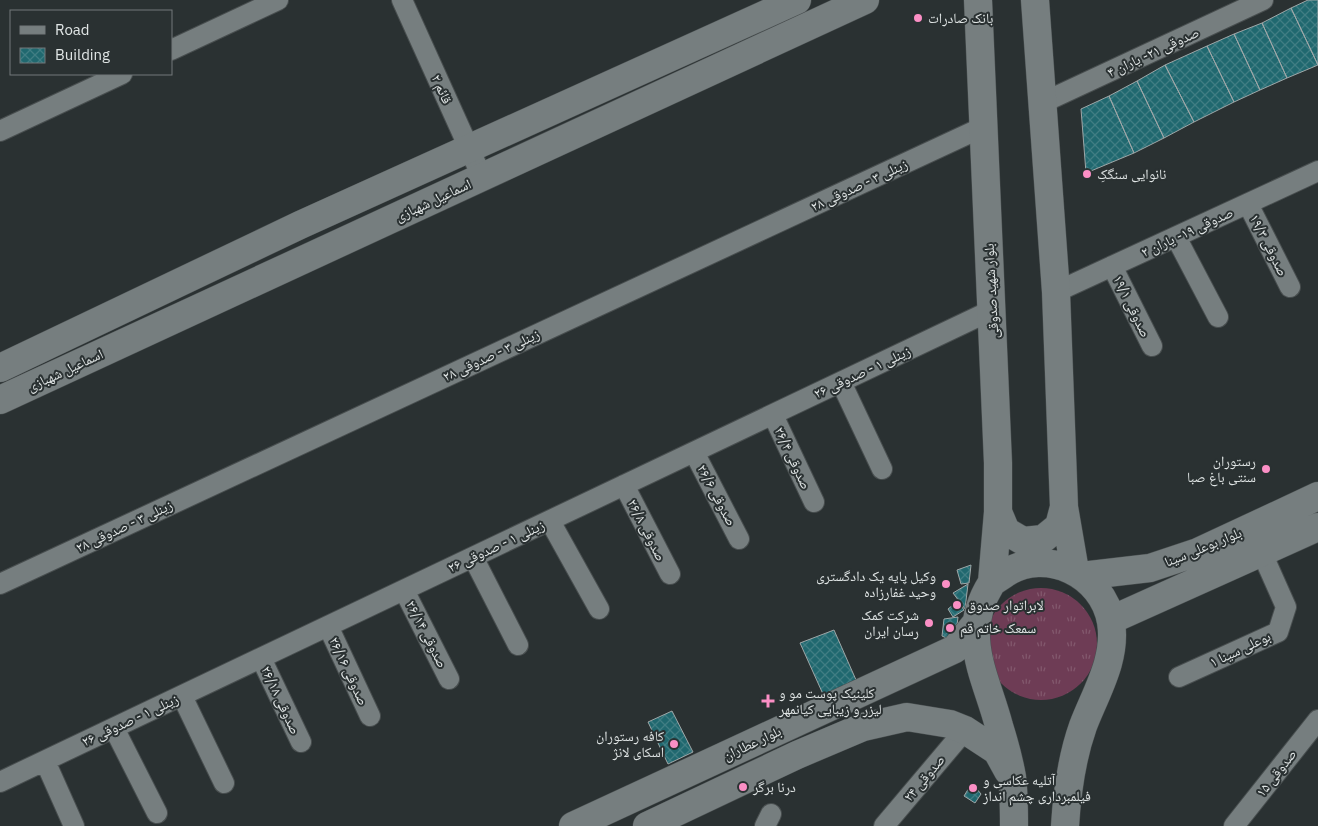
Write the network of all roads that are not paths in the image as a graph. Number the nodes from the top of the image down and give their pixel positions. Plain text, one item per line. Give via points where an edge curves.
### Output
1 (278, 0) edge
2 (402, 0) edge
3 (797, 0) edge
4 (865, 0) edge
5 (978, 0) edge
6 (1035, 0) edge
7 (1263, 0) edge
8 (172, 50) edge
9 (120, 75) edge
10 (1042, 104) junction
11 (983, 127) junction
12 (0, 131) edge
13 (469, 149) junction
14 (1318, 171) edge
15 (482, 177) junction
16 (1248, 204) junction
17 (1176, 236) junction
18 (1112, 266) junction
19 (1290, 287) dead end
20 (1056, 292) junction
21 (992, 310) junction
22 (1218, 316) dead end
23 (1152, 346) dead end
24 (0, 368) edge
25 (842, 382) junction
26 (0, 400) edge
27 (773, 414) junction
28 (694, 452) junction
29 (882, 469) dead end
30 (624, 485) junction
31 (1318, 496) edge
32 (814, 502) dead end
33 (1064, 507) junction
34 (998, 512) junction
35 (550, 521) junction
36 (1318, 526) edge
37 (740, 539) dead end
38 (1262, 553) junction
39 (474, 557) junction
40 (670, 574) dead end
41 (1078, 574) junction
42 (992, 582) junction
43 (0, 584) edge
44 (404, 590) junction
45 (598, 609) dead end
46 (1110, 620) junction
47 (976, 623) junction
48 (328, 626) junction
49 (518, 645) dead end
50 (261, 658) junction
51 (1179, 677) dead end
52 (449, 679) dead end
53 (182, 696) junction
54 (370, 716) dead end
55 (1318, 720) edge
56 (114, 728) junction
57 (965, 730) junction
58 (301, 742) dead end
59 (45, 761) junction
60 (1012, 778) junction
61 (0, 782) edge
62 (224, 783) dead end
63 (157, 813) dead end
64 (74, 826) edge
65 (573, 826) edge
66 (647, 826) edge
67 (884, 826) edge
68 (1014, 826) edge
69 (1065, 826) edge
70 (1234, 826) edge

1 - 8 street
2 - 13 street, قائم ۲
3 - 13 main road
4 - 15 main road, اسماعیل شهبازی
5 - 11 main road, بلوار شهید صدوقی
6 - 10 main road
7 - 10 street, صدوقی ۲۱- یاران ۴
9 - 12 street
10 - 20 main road
11 - 21 main road, بلوار شهید صدوقی
11 - 43 street, زینلی ۳ - صدوقی ۲۸
13 - 15 street, قائم ۲
13 - 24 main road via 291,229
14 - 16 street, صدوقی ۱۹- یاران ۲
15 - 26 main road, اسماعیل شهبازی
16 - 17 street, صدوقی ۱۹- یاران ۲
16 - 19 street, صدوقی ۱۹/۳
17 - 18 street, صدوقی ۱۹- یاران ۲
17 - 22 street
18 - 20 street, صدوقی ۱۹- یاران ۲
18 - 23 street, صدوقی ۱۹/۱
20 - 33 main road
21 - 25 street, زینلی ۱ - صدوقی ۲۶
21 - 34 main road, بلوار شهید صدوقی
25 - 27 street, زینلی ۱ - صدوقی ۲۶
25 - 29 street
27 - 28 street, زینلی ۱ - صدوقی ۲۶
27 - 32 street, صدوقی ۲۶/۴
28 - 30 street, زینلی ۱ - صدوقی ۲۶
28 - 37 street, صدوقی ۲۶/۶
30 - 35 street, زینلی ۱ - صدوقی ۲۶
30 - 40 street, صدوقی ۲۶/۸
31 - 41 main road, بلوار بوعلی سینا via 1198,552 1150,568
33 - 34 main road via 1059,526 1043,539 1023,541 1006,531
33 - 41 main road
34 - 42 main road, بلوار شهید صدوقی
35 - 39 street, زینلی ۱ - صدوقی ۲۶
35 - 45 street
36 - 38 main road, بلوار بوعلی سینا
38 - 46 main road, بلوار بوعلی سینا
38 - 51 street, بوعلی سینا ۱ via 1286,607 1278,632
39 - 44 street, زینلی ۱ - صدوقی ۲۶
39 - 49 street
41 - 42 main road via 1057,565 1036,563 1015,568
41 - 46 main road via 1102,599
42 - 47 main road, بلوار شهید صدوقی
44 - 48 street, زینلی ۱ - صدوقی ۲۶
44 - 52 street, صدوقی ۲۶/۱۴
46 - 69 main road via 1112,646 1105,673 1082,728 1067,794
47 - 60 main road via 976,649
47 - 65 main road, بلوار عطاران via 955,650
48 - 50 street, زینلی ۱ - صدوقی ۲۶
48 - 54 street, صدوقی ۲۶/۱۶
50 - 53 street, زینلی ۱ - صدوقی ۲۶
50 - 58 street, صدوقی ۲۶/۱۸
53 - 56 street, زینلی ۱ - صدوقی ۲۶
53 - 62 street
55 - 70 street, صدوقی ۱۵
56 - 59 street, زینلی ۱ - صدوقی ۲۶
56 - 63 street
57 - 60 main road via 997,752
57 - 66 main road via 950,724 907,717 863,727
57 - 67 street, صدوقی ۲۴
59 - 61 street, زینلی ۱ - صدوقی ۲۶
59 - 64 street
60 - 68 main road

